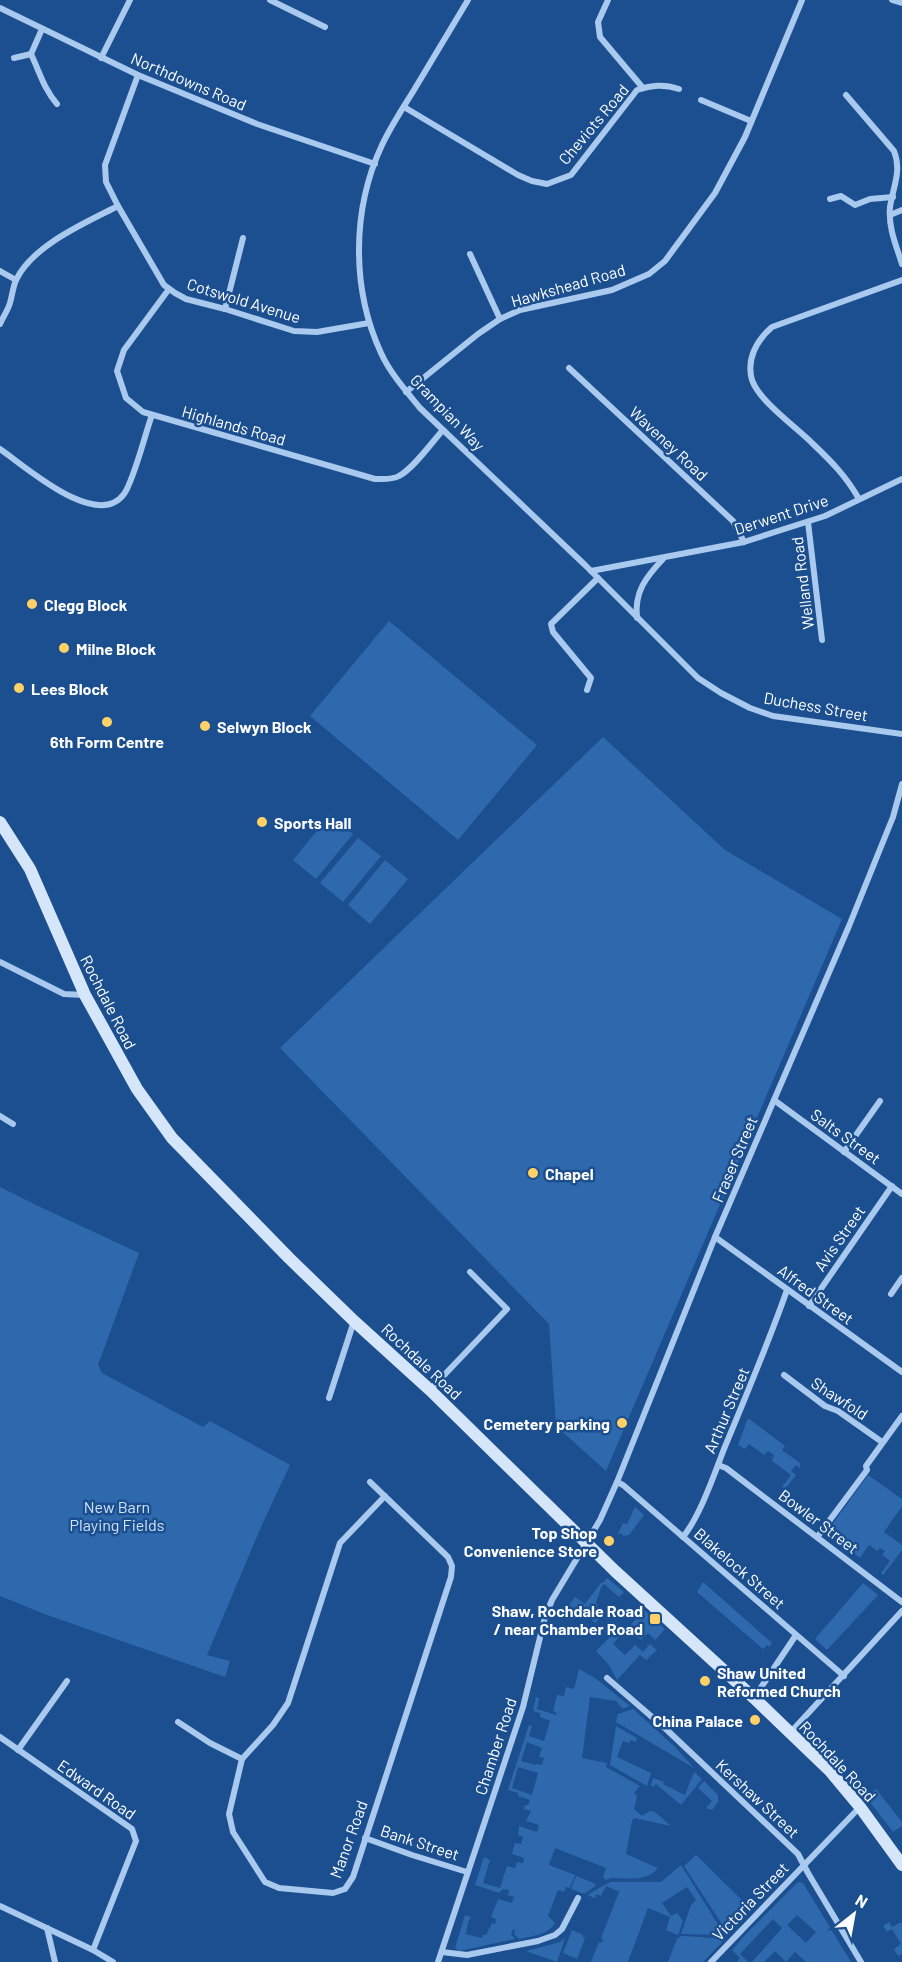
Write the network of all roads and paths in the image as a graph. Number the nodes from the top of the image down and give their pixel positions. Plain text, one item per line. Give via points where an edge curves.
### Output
1 (130, 0) edge
2 (270, 0) edge
3 (468, 0) edge
4 (608, 0) edge
5 (802, 0) edge
6 (892, 0) edge
7 (902, 3) edge
8 (0, 8) edge
9 (325, 27) dead end
10 (42, 29) junction
11 (31, 54) junction
12 (14, 58) dead end
13 (101, 58) junction
14 (138, 75) junction
15 (643, 88) junction
16 (679, 89) dead end
17 (846, 95) dead end
18 (701, 100) dead end
19 (57, 105) dead end
20 (404, 107) junction
21 (751, 121) junction
22 (375, 164) junction
23 (893, 197) junction
24 (830, 199) dead end
25 (118, 206) junction
26 (902, 210) edge
27 (890, 215) junction
28 (243, 238) dead end
29 (470, 254) dead end
30 (902, 264) edge
31 (0, 271) edge
32 (16, 280) junction
33 (902, 280) edge
34 (169, 289) junction
35 (225, 309) junction
36 (500, 319) junction
37 (369, 323) junction
38 (0, 324) edge
39 (569, 368) dead end
40 (406, 392) junction
41 (152, 415) junction
42 (443, 430) junction
43 (0, 449) edge
44 (902, 479) edge
45 (859, 499) junction
46 (808, 522) junction
47 (744, 542) junction
48 (663, 558) junction
49 (591, 571) junction
50 (598, 578) junction
51 (637, 618) junction
52 (822, 640) dead end
53 (698, 678) joint
54 (587, 690) dead end
55 (902, 734) edge
56 (902, 784) edge
57 (0, 822) edge
58 (0, 962) edge
59 (85, 995) junction
60 (774, 1100) junction
61 (880, 1101) dead end
62 (0, 1116) edge
63 (13, 1124) dead end
64 (844, 1152) junction
65 (892, 1186) junction
66 (902, 1194) edge
67 (715, 1237) junction
68 (470, 1272) dead end
69 (902, 1278) edge
70 (788, 1290) junction
71 (891, 1294) dead end
72 (809, 1306) junction
73 (354, 1321) junction
74 (902, 1372) edge
75 (784, 1375) dead end
76 (430, 1390) junction
77 (329, 1398) dead end
78 (902, 1416) edge
79 (882, 1442) junction
80 (718, 1465) junction
81 (370, 1482) dead end
82 (617, 1482) junction
83 (385, 1496) junction
84 (818, 1536) junction
85 (683, 1537) junction
86 (586, 1543) junction
87 (902, 1602) edge
88 (902, 1611) edge
89 (796, 1635) junction
90 (844, 1676) junction
91 (607, 1678) dead end
92 (67, 1681) dead end
93 (754, 1698) junction
94 (178, 1722) dead end
95 (790, 1732) junction
96 (0, 1737) edge
97 (18, 1750) junction
98 (242, 1758) junction
99 (860, 1807) junction
100 (365, 1838) junction
101 (804, 1865) junction
102 (902, 1865) edge
103 (467, 1872) junction
104 (578, 1898) dead end
105 (0, 1906) edge
106 (46, 1928) junction
107 (93, 1950) junction
108 (442, 1952) junction
109 (55, 1962) edge
110 (112, 1962) edge
111 (438, 1962) edge
112 (711, 1962) edge
113 (861, 1962) edge

1 - 13 street
2 - 9 street
3 - 20 street, Grampian Way
4 - 15 street via 598,22 600,37
5 - 21 street, Hawkshead Road
6 - 7 street
8 - 10 street, Northdowns Road
10 - 11 street
10 - 13 street, Northdowns Road
11 - 12 street
11 - 19 street via 45,90
13 - 14 street, Northdowns Road
14 - 22 street, Northdowns Road via 257,124
14 - 25 street, Cotswold Avenue via 105,165 106,182
15 - 16 street, Cheviots Road via 654,85
15 - 20 street, Cheviots Road via 637,90 571,175 547,184 518,174
17 - 23 street via 894,151 899,162
18 - 21 street
20 - 22 street, Grampian Way
21 - 36 street, Hawkshead Road via 715,193 665,261 649,274 612,290 520,310
22 - 37 street, Grampian Way via 360,223 361,286
23 - 24 street via 855,205 841,196
23 - 27 street
25 - 32 street via 64,234 40,252
25 - 34 street, Cotswold Avenue
26 - 27 street
27 - 30 street
28 - 35 street
29 - 36 street
31 - 32 street
32 - 38 street
33 - 45 street via 772,327 761,337 752,358 753,383 848,479
34 - 35 street, Cotswold Avenue via 186,299
34 - 41 street, Highlands Road via 124,350 117,371 126,398
35 - 37 street, Cotswold Avenue via 294,332
36 - 40 street, Hawkshead Road
37 - 40 street, Grampian Way via 381,354
39 - 47 street, Waveney Road via 733,521
40 - 42 street, Grampian Way
41 - 42 street, Highlands Road via 375,479 399,476
41 - 43 street via 128,488 109,505 70,498
42 - 49 street, Grampian Way
44 - 45 street, Derwent Drive
45 - 46 street, Derwent Drive
46 - 47 street, Derwent Drive
46 - 52 street, Welland Road
47 - 48 street, Derwent Drive
48 - 49 street, Derwent Drive
48 - 51 street via 641,587 635,604
49 - 50 street, Grampian Way
50 - 51 street, Grampian Way
50 - 54 street via 551,624 553,632 591,678
51 - 53 street, Grampian Way
53 - 55 street, Duchess Street via 750,708 773,716
56 - 60 street, Fraser Street via 858,904
57 - 59 main road, Rochdale Road via 30,868
58 - 59 street via 64,994
59 - 73 main road, Rochdale Road via 137,1089 172,1137
60 - 64 street, Salts Street
60 - 67 street, Fraser Street
61 - 64 street
62 - 63 street
64 - 65 street, Salts Street
65 - 66 street, Salts Street
65 - 72 street, Avis Street
67 - 70 street, Alfred Street
67 - 82 street, Fraser Street
68 - 76 street via 507,1309
69 - 71 street
70 - 72 street, Alfred Street
70 - 80 street, Arthur Street
72 - 74 street, Alfred Street
73 - 76 main road, Rochdale Road
73 - 77 street
75 - 79 street, Shawfold
76 - 86 main road, Rochdale Road
78 - 79 street
79 - 84 street via 867,1470
80 - 84 street, Bowler Street
80 - 85 street, Arthur Street
81 - 83 street, Manor Road
82 - 85 street, Blakelock Street
82 - 86 street, Fraser Street
83 - 98 street via 340,1543 288,1703
83 - 100 street, Manor Road via 448,1557 452,1566
84 - 87 street, Bowler Street
85 - 89 street, Blakelock Street
86 - 93 main road, Rochdale Road
86 - 103 street, Chamber Road via 545,1617 523,1707
88 - 90 street
89 - 90 street, Blakelock Street
89 - 93 street
90 - 95 street
91 - 101 street, Kershaw Street via 773,1828
92 - 97 street
93 - 95 main road, Rochdale Road
94 - 98 street
95 - 99 main road, Rochdale Road
96 - 97 street, Edward Road
97 - 107 street, Edward Road via 132,1829 136,1841
98 - 100 street, Manor Road via 229,1814 233,1832 265,1882 279,1888 333,1893 345,1889 353,1877
99 - 101 street, Victoria Street
99 - 102 main road, Rochdale Road
100 - 103 street, Bank Street
101 - 112 street, Victoria Street
101 - 113 street, Kershaw Street
103 - 108 street, Chamber Road
104 - 108 street via 555,1935 467,1955
105 - 106 street
106 - 107 street
106 - 109 street
107 - 110 street
108 - 111 street, Chamber Road

